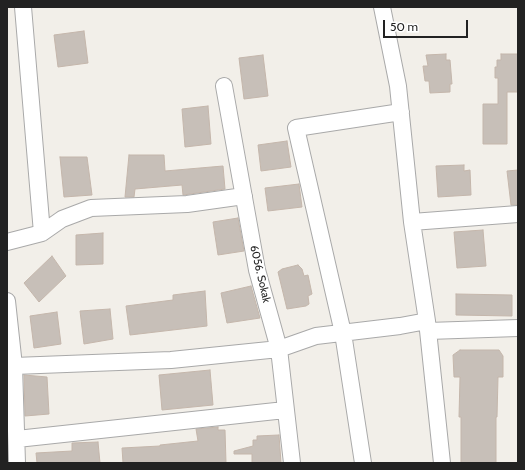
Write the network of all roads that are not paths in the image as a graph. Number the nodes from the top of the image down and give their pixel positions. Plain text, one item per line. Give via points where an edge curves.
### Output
1 (23, 7) edge
2 (382, 7) edge
3 (224, 86) dead end
4 (400, 112) junction
5 (244, 196) junction
6 (518, 214) edge
7 (412, 222) junction
8 (42, 233) junction
9 (7, 242) edge
10 (7, 301) edge
11 (428, 326) junction
12 (518, 328) edge
13 (344, 333) junction
14 (279, 349) junction
15 (14, 366) junction
16 (285, 410) junction
17 (16, 439) junction
18 (17, 463) edge
19 (292, 463) edge
20 (362, 463) edge
21 (442, 463) edge

1 - 8 street
2 - 4 street via 398,86
3 - 5 street, 6056. Sokak
4 - 7 street
4 - 13 street via 296,128
5 - 8 street via 188,204 91,208 62,219
5 - 14 street, 6056. Sokak via 258,270
6 - 7 street
7 - 11 street
8 - 9 street
10 - 15 street
11 - 12 street
11 - 13 street via 400,326
11 - 21 street
13 - 14 street via 316,336
13 - 20 street
14 - 15 street via 171,360
14 - 16 street, 6056. Sokak
15 - 17 street
16 - 17 street
16 - 19 street, 6056. Sokak
17 - 18 street

